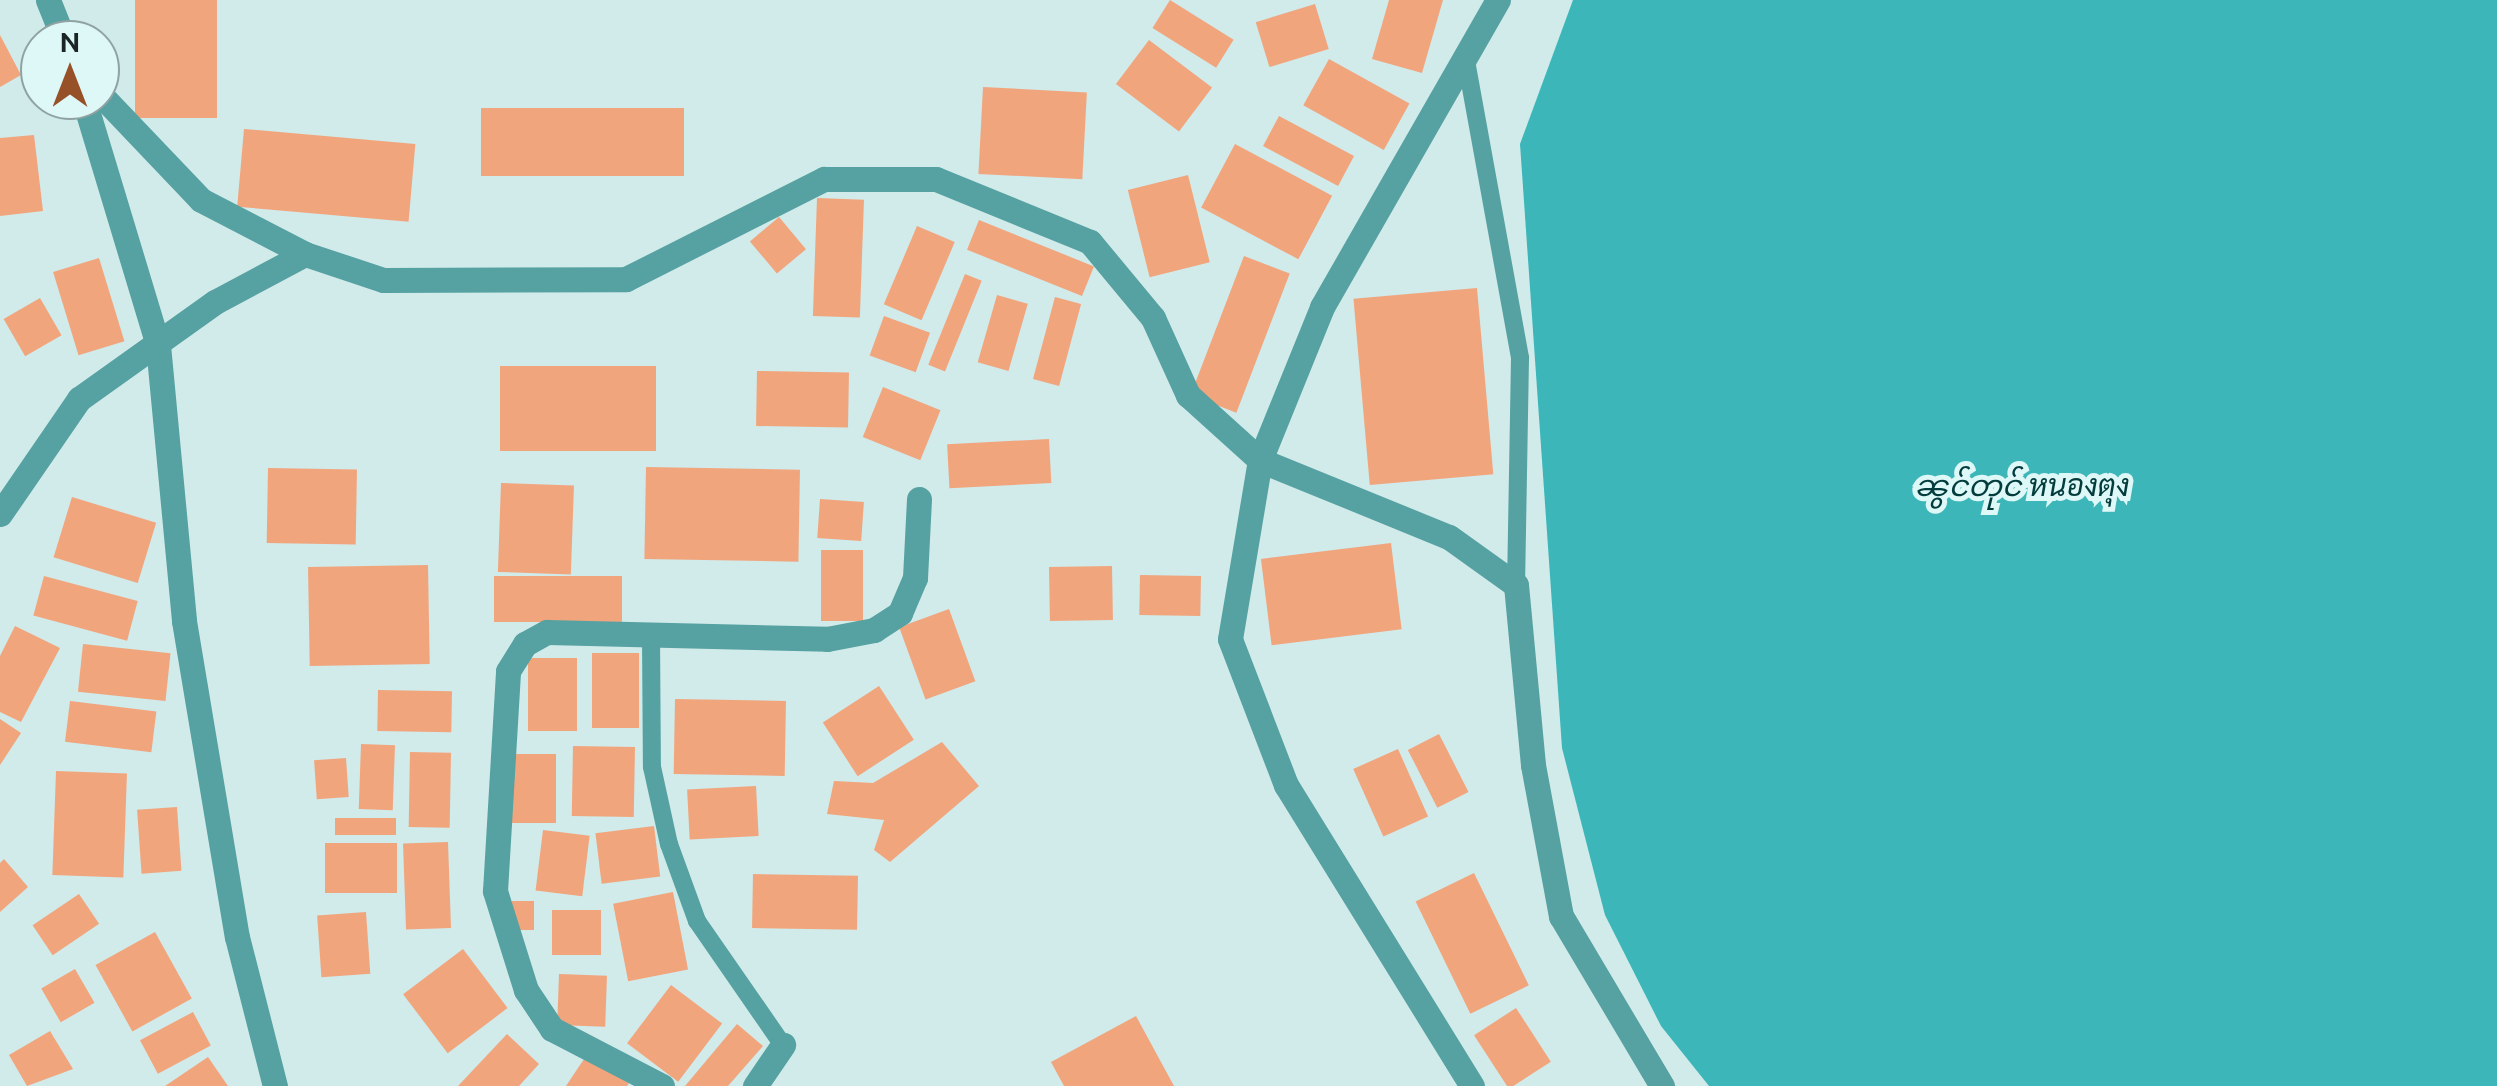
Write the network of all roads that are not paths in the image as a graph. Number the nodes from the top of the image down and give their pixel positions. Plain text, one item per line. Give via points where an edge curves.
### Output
1 (1498, 0) edge
2 (1467, 66) junction
3 (120, 115) edge
4 (90, 120) edge
5 (305, 254) junction
6 (158, 345) junction
7 (1260, 460) junction
8 (919, 499) dead end
9 (0, 514) edge
10 (1516, 585) junction
11 (651, 636) junction
12 (783, 1045) joint
13 (274, 1086) edge
14 (662, 1086) edge
15 (755, 1086) edge
16 (1472, 1086) edge
17 (1662, 1086) edge

1 - 2 street
2 - 7 street via 1322,307
2 - 10 lane via 1520,358
3 - 5 street via 201,200
4 - 6 street
5 - 6 street
5 - 7 street via 384,280 626,279 824,179 936,179 1090,242 1153,318 1188,395
6 - 9 street via 79,399
6 - 13 street via 184,620 237,938
7 - 10 street via 1432,529
7 - 16 street via 1230,639 1251,707 1286,785
8 - 11 street via 916,578 900,613 874,630 826,639
10 - 17 street via 1533,765 1561,916
11 - 12 lane via 652,767 669,844 697,921
11 - 14 street via 547,632 525,644 508,671 495,891 526,990 552,1029
12 - 15 street

